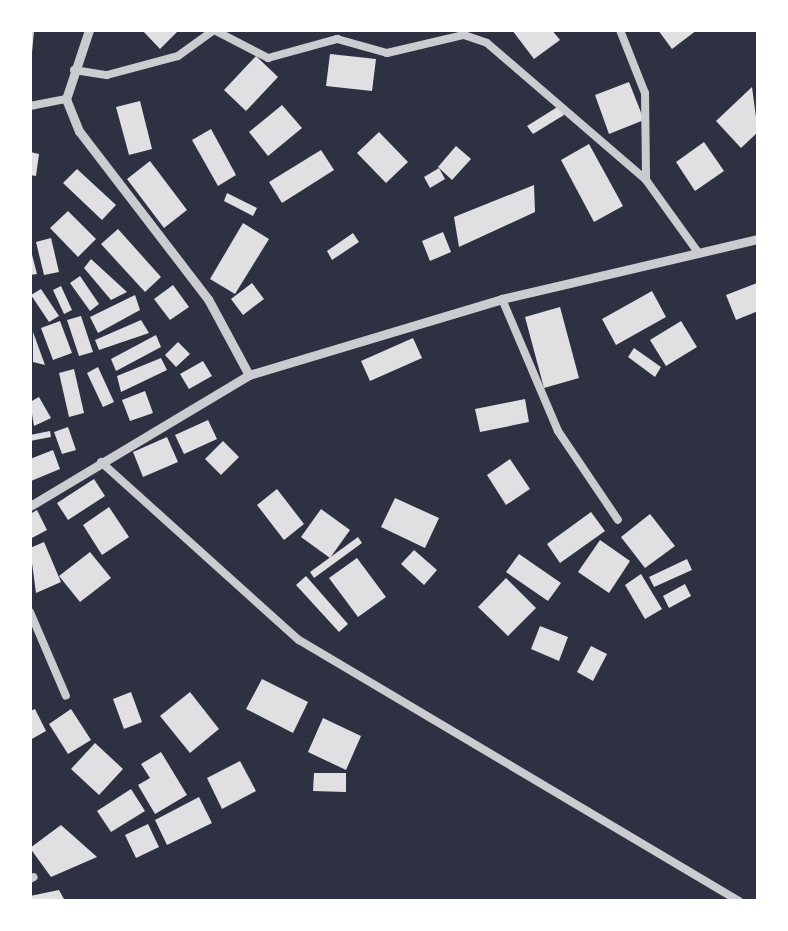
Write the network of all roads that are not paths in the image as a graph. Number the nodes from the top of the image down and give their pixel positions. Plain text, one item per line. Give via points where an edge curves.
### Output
1 (89, 30) edge
2 (620, 30) edge
3 (74, 70) junction
4 (66, 99) junction
5 (30, 106) edge
6 (646, 180) junction
7 (758, 239) edge
8 (697, 251) junction
9 (502, 299) junction
10 (249, 375) junction
11 (101, 462) junction
12 (30, 506) edge
13 (618, 520) dead end
14 (30, 612) edge
15 (66, 696) dead end
16 (739, 901) edge

1 - 3 street
2 - 6 street via 645,93
3 - 4 street
3 - 6 street via 107,75 178,56 214,30 268,58 337,39 387,53 464,35 487,43
4 - 5 street
4 - 10 street via 96,157 208,299
6 - 8 street
7 - 8 street
8 - 9 street
9 - 10 street
9 - 13 street via 558,431
10 - 11 street
11 - 12 street
11 - 16 street via 299,640
14 - 15 street

